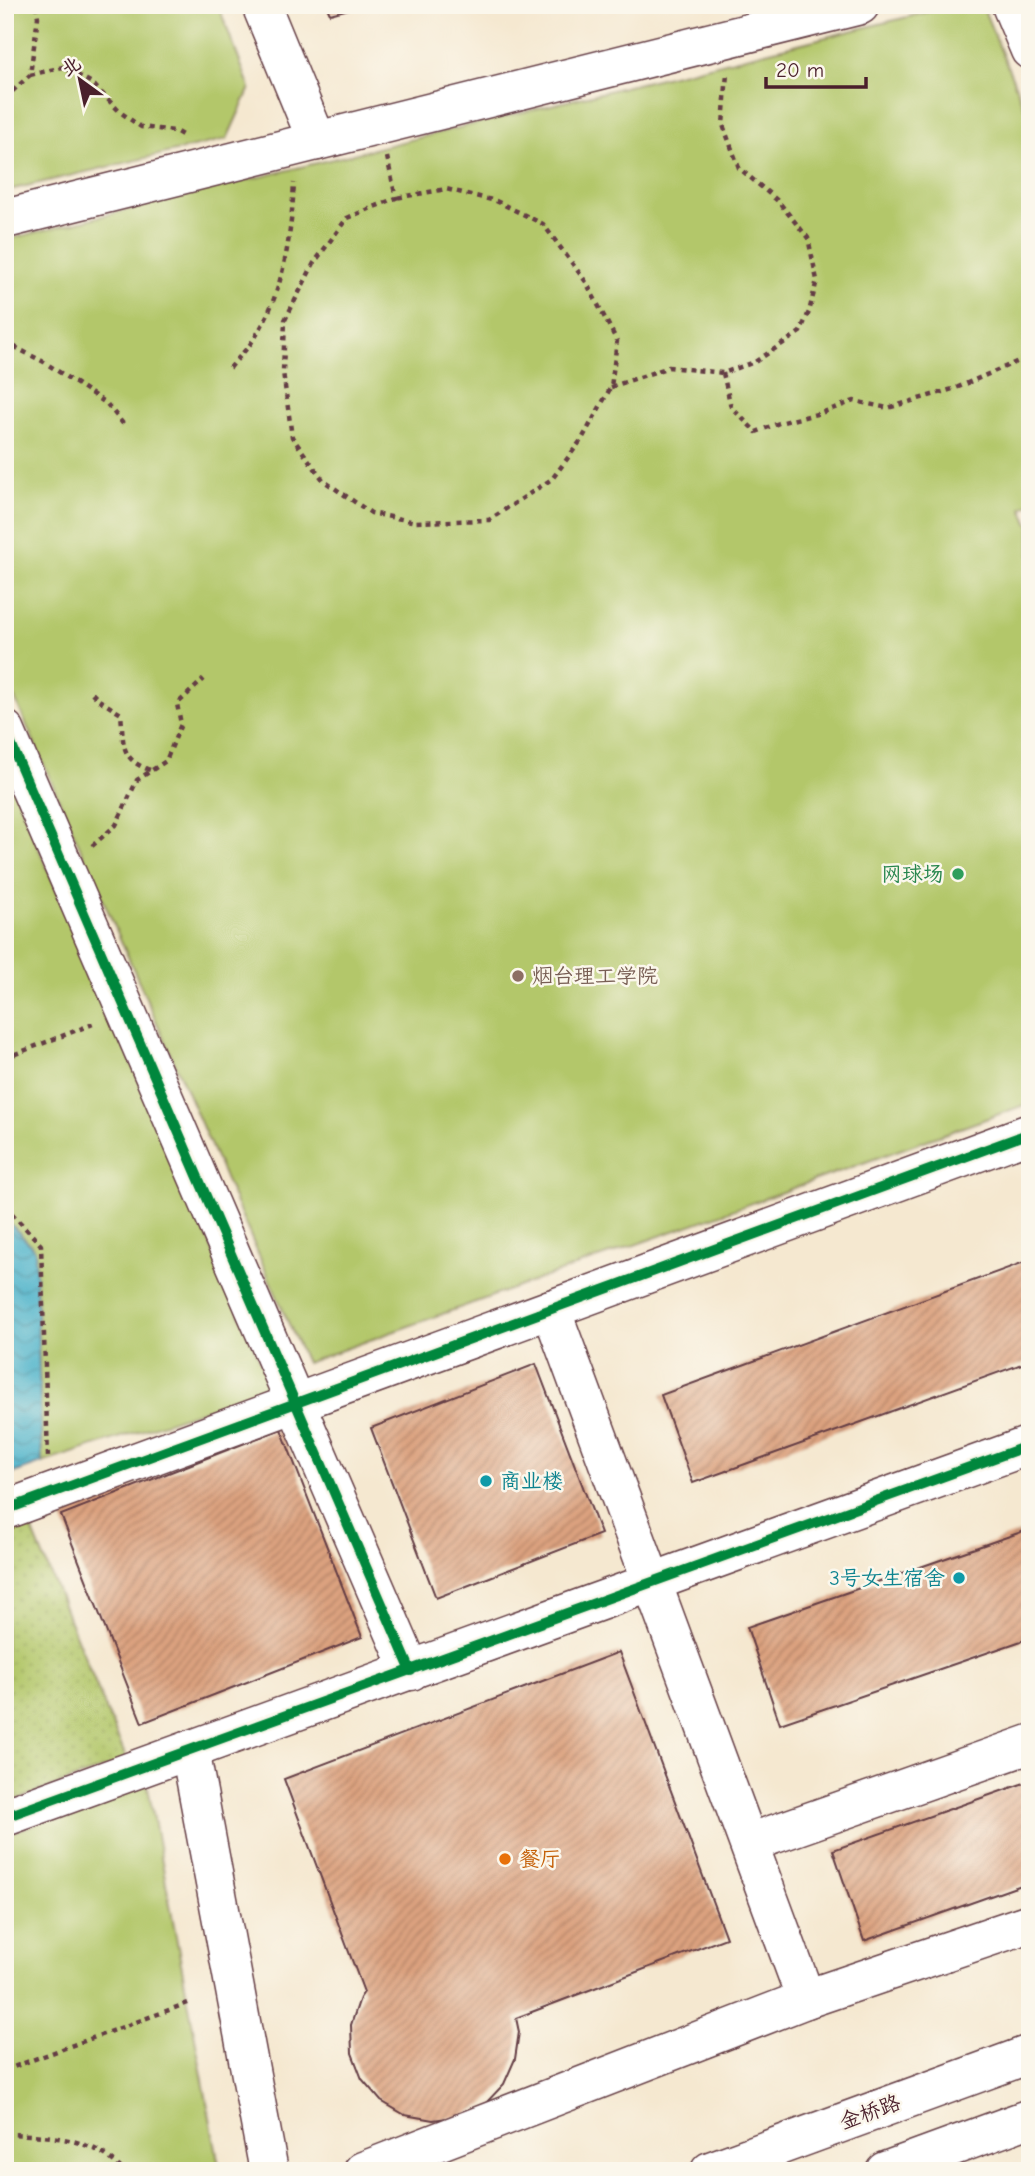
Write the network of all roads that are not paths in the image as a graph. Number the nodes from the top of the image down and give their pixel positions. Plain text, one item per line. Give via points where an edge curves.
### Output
1 (261, 5) edge
2 (860, 5) edge
3 (1011, 5) edge
4 (1030, 50) edge
5 (317, 141) junction
6 (5, 219) edge
7 (5, 730) edge
8 (1030, 1133) edge
9 (551, 1309) junction
10 (295, 1403) junction
11 (1030, 1445) edge
12 (5, 1510) edge
13 (652, 1583) junction
14 (411, 1671) junction
15 (1030, 1744) edge
16 (190, 1749) junction
17 (5, 1817) edge
18 (749, 1843) junction
19 (1030, 1923) edge
20 (806, 1999) junction
21 (1030, 2054) edge
22 (1030, 2118) edge
23 (269, 2171) edge
24 (363, 2171) edge
25 (710, 2171) edge
26 (885, 2171) edge

1 - 5 street
2 - 5 street
3 - 4 street
5 - 6 street
7 - 10 street
8 - 9 street
9 - 10 street
9 - 13 street
10 - 12 street
10 - 14 street
11 - 13 street
13 - 14 street
13 - 18 street
14 - 16 street
15 - 18 street
16 - 17 street
16 - 23 street
18 - 20 street
19 - 20 street
20 - 24 street
21 - 25 street, 金桥路
22 - 26 street

